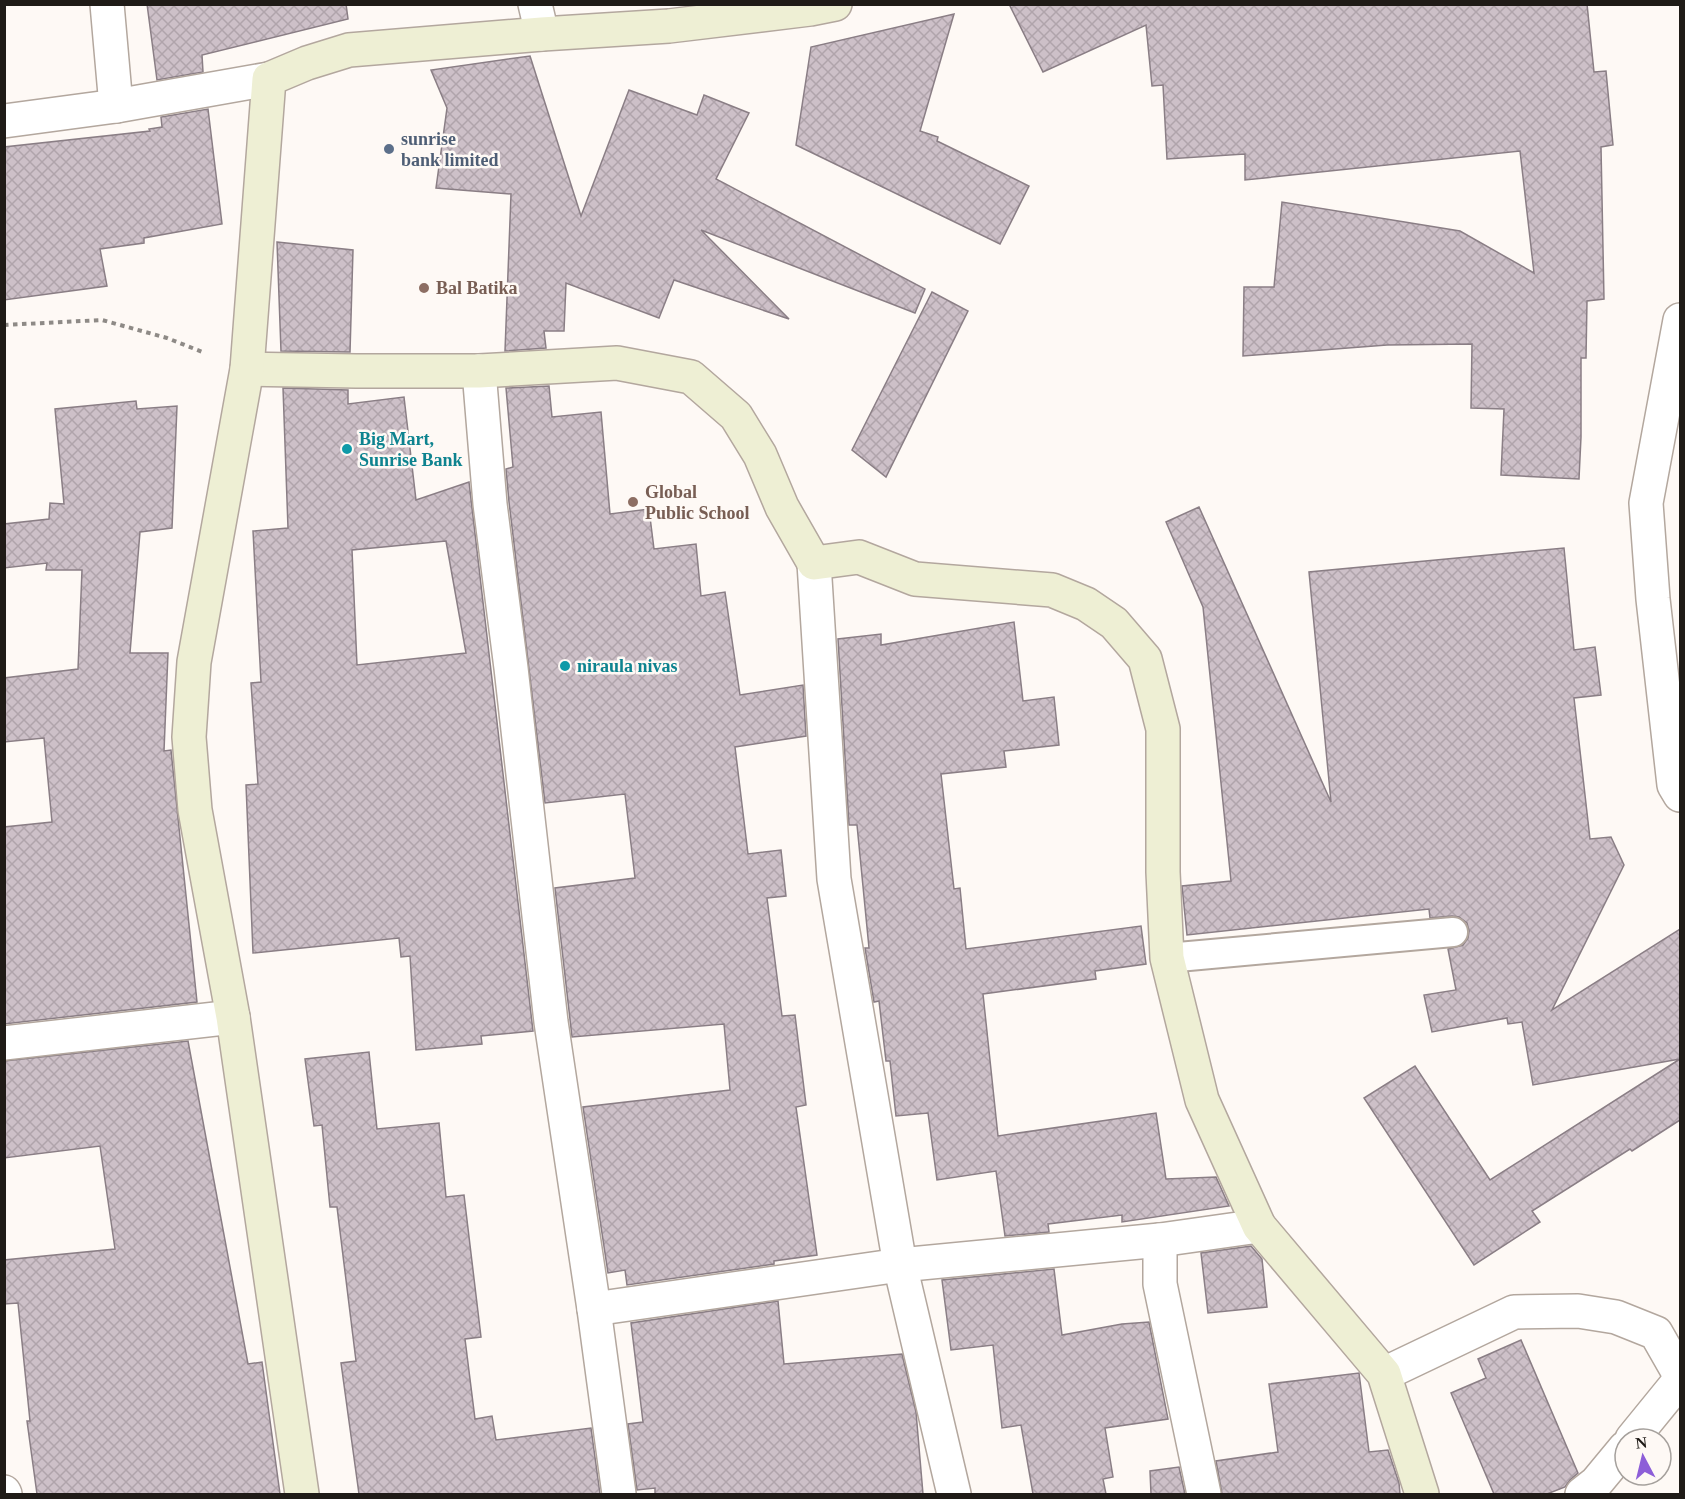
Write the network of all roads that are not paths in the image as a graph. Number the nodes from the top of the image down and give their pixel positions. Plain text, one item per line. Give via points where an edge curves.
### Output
1 (106, 4) edge
2 (835, 4) edge
3 (538, 19) edge
4 (269, 79) junction
5 (116, 106) junction
6 (4, 121) edge
7 (1680, 320) edge
8 (247, 369) junction
9 (479, 371) junction
10 (814, 563) junction
11 (1680, 795) edge
12 (1453, 932) dead end
13 (1167, 958) junction
14 (233, 1017) junction
15 (4, 1043) edge
16 (1259, 1226) junction
17 (1160, 1240) junction
18 (900, 1265) junction
19 (594, 1309) junction
20 (1384, 1374) junction
21 (1680, 1375) edge
22 (1680, 1380) edge
23 (1642, 1427) edge
24 (1613, 1462) edge
25 (302, 1494) edge
26 (619, 1494) edge
27 (954, 1494) edge
28 (1204, 1494) edge
29 (1422, 1494) edge
30 (1582, 1494) edge

1 - 5 street
2 - 3 main road via 669,26
3 - 4 main road via 350,50
4 - 5 street
4 - 8 main road
5 - 6 street
7 - 11 street via 1646,503 1674,785
8 - 9 main road
8 - 14 main road via 194,662 189,737 195,810
9 - 10 main road via 617,363 691,377 736,416
9 - 19 street via 490,504 551,1022
10 - 13 main road via 859,557 915,579 1052,590 1086,604 1114,624 1145,659 1163,729
10 - 18 street via 834,879
12 - 13 lane
13 - 16 main road via 1202,1100
14 - 15 street
14 - 25 main road
16 - 17 street
16 - 20 main road
17 - 18 street
17 - 28 street via 1160,1284
18 - 19 street
18 - 27 street
19 - 26 street
20 - 21 street via 1514,1312 1578,1311 1616,1317 1656,1333
20 - 29 main road
22 - 23 street
24 - 30 street

